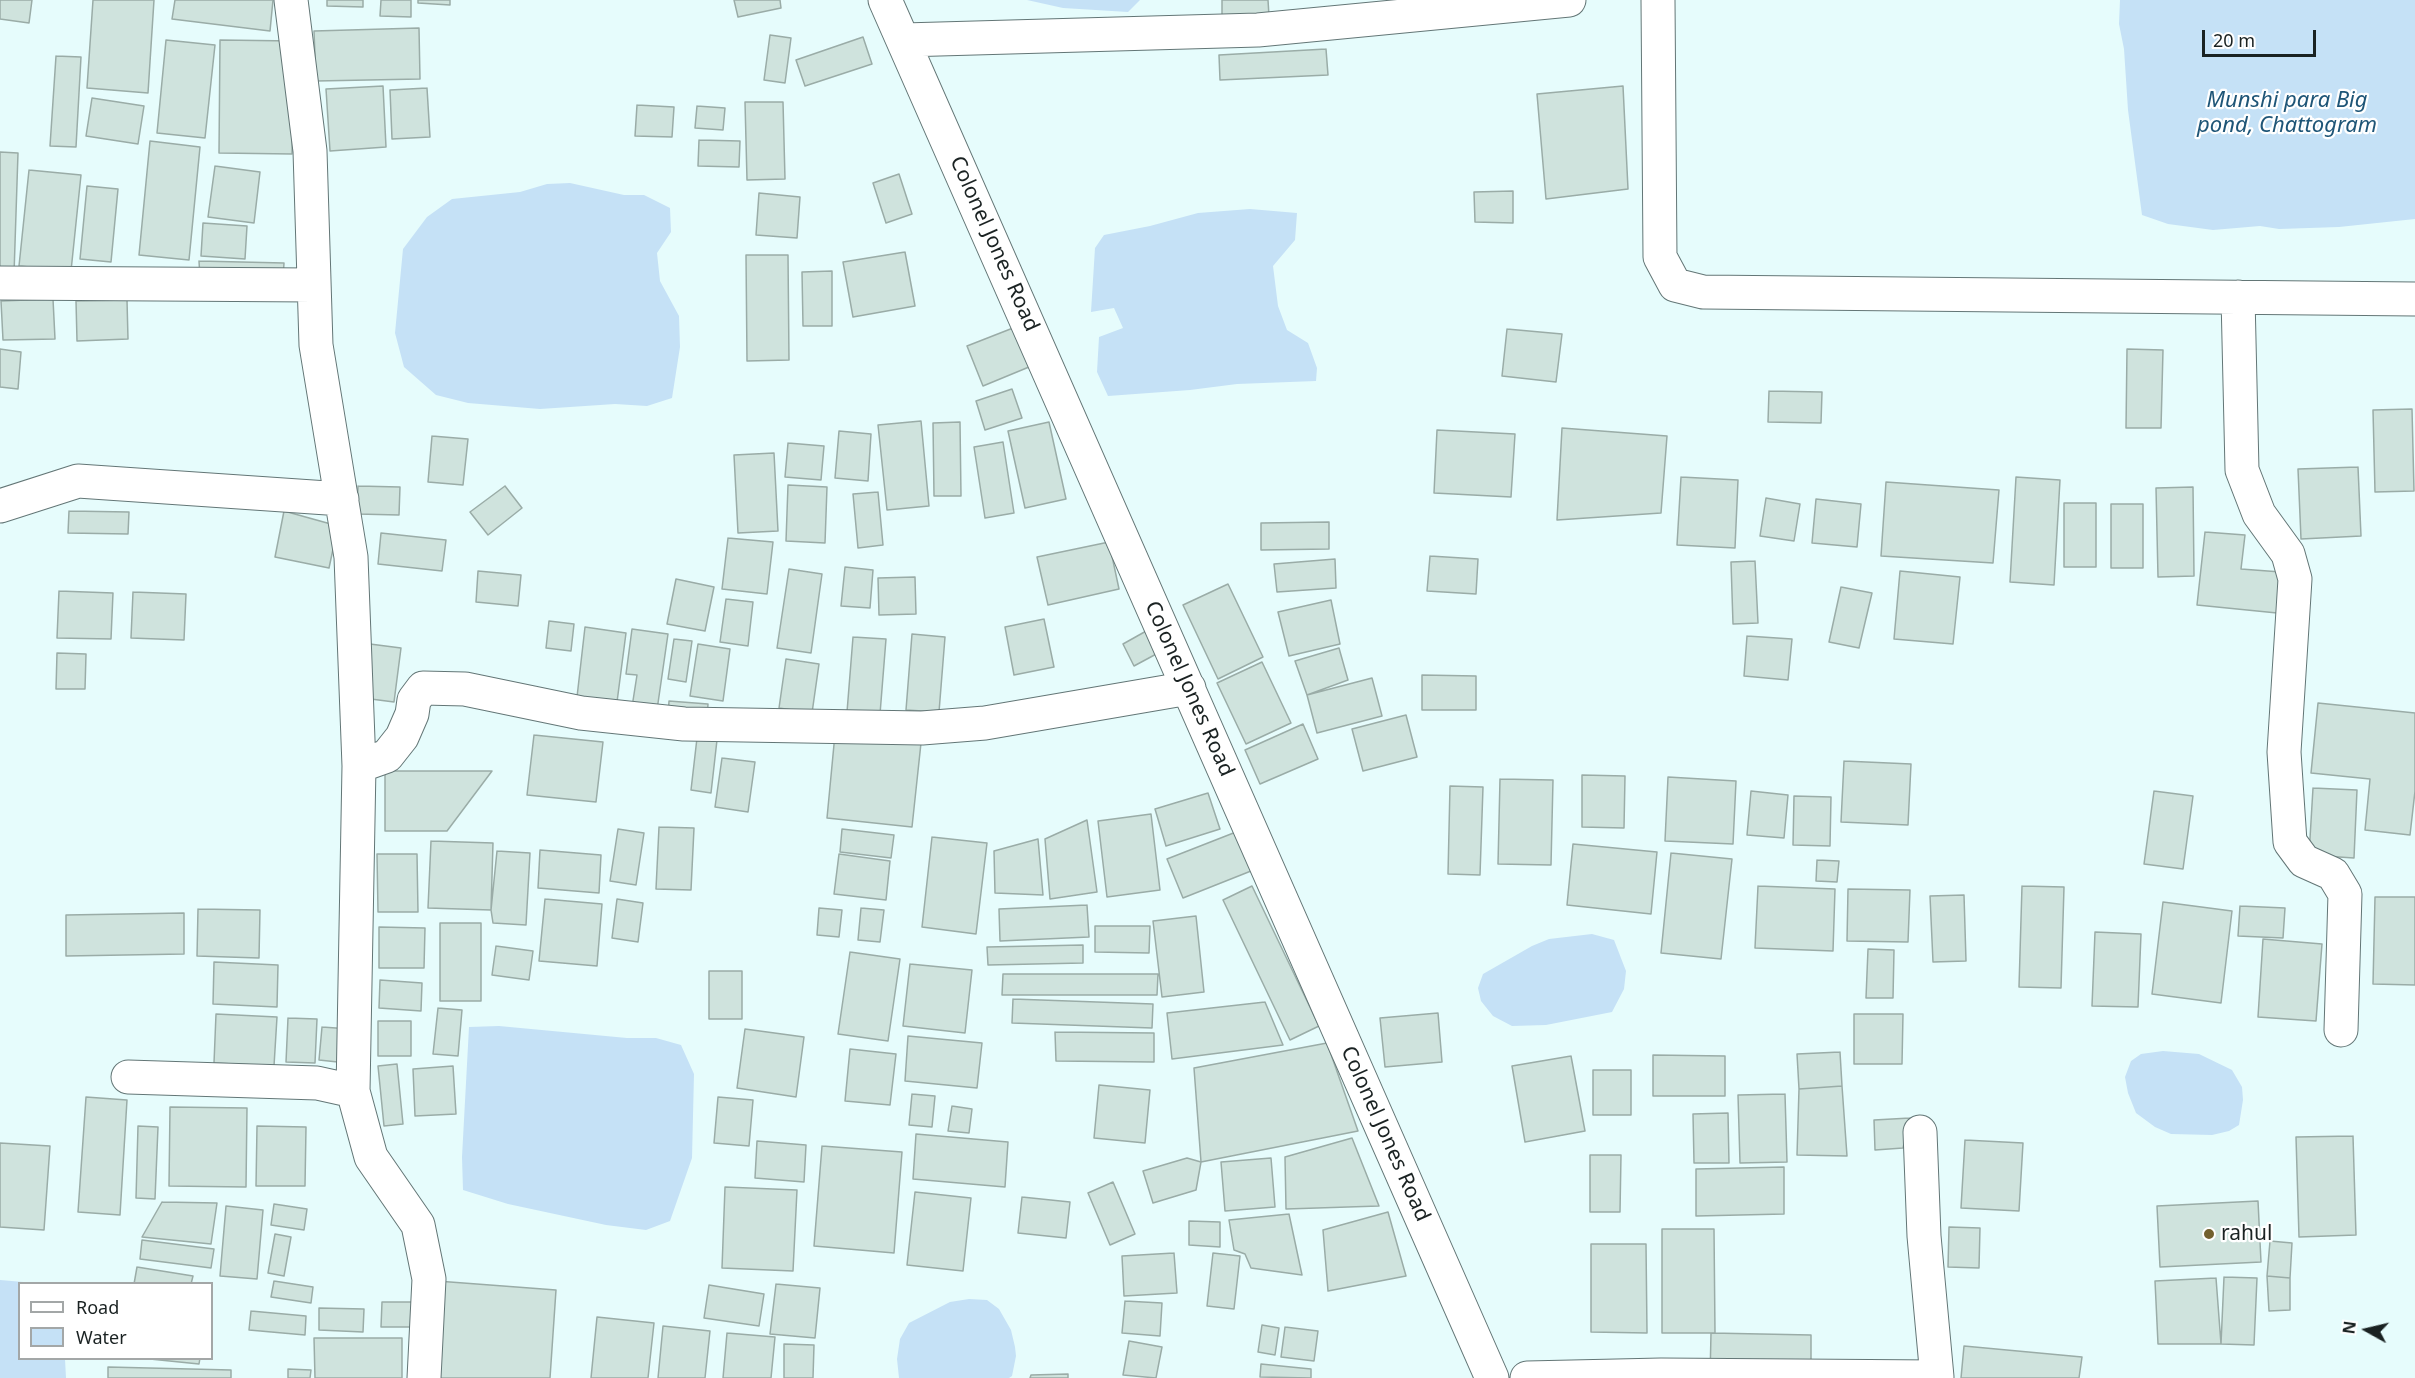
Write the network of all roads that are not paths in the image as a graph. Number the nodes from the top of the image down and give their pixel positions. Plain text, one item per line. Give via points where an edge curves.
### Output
1 (291, 0) edge
2 (885, 0) edge
3 (1569, 0) edge
4 (1658, 0) edge
5 (904, 40) junction
6 (0, 283) edge
7 (314, 285) junction
8 (2238, 297) junction
9 (2415, 299) edge
10 (342, 500) junction
11 (0, 506) edge
12 (1189, 687) junction
13 (359, 766) junction
14 (2341, 1030) dead end
15 (128, 1077) dead end
16 (353, 1090) junction
17 (1920, 1132) dead end
18 (424, 1378) edge
19 (1492, 1378) edge
20 (1527, 1378) edge
21 (1937, 1378) edge

1 - 7 street via 310,152
2 - 5 street, Colonel Jones Road
3 - 5 street via 1258,30
4 - 8 street via 1660,257 1675,285 1703,292
5 - 12 street, Colonel Jones Road
6 - 7 street
7 - 10 street via 316,345
8 - 9 street
8 - 14 street via 2242,470 2259,514 2288,554 2295,579 2284,752 2290,842 2304,861 2333,874 2345,894
10 - 11 street via 78,481
10 - 13 street via 351,557
12 - 13 street via 985,723 922,728 684,724 581,713 465,689 423,688 414,700 402,737 387,756
12 - 19 street, Colonel Jones Road
13 - 16 street
15 - 16 street via 317,1083
16 - 18 street via 371,1157 418,1225 429,1279
17 - 21 street via 1924,1236
20 - 21 street

